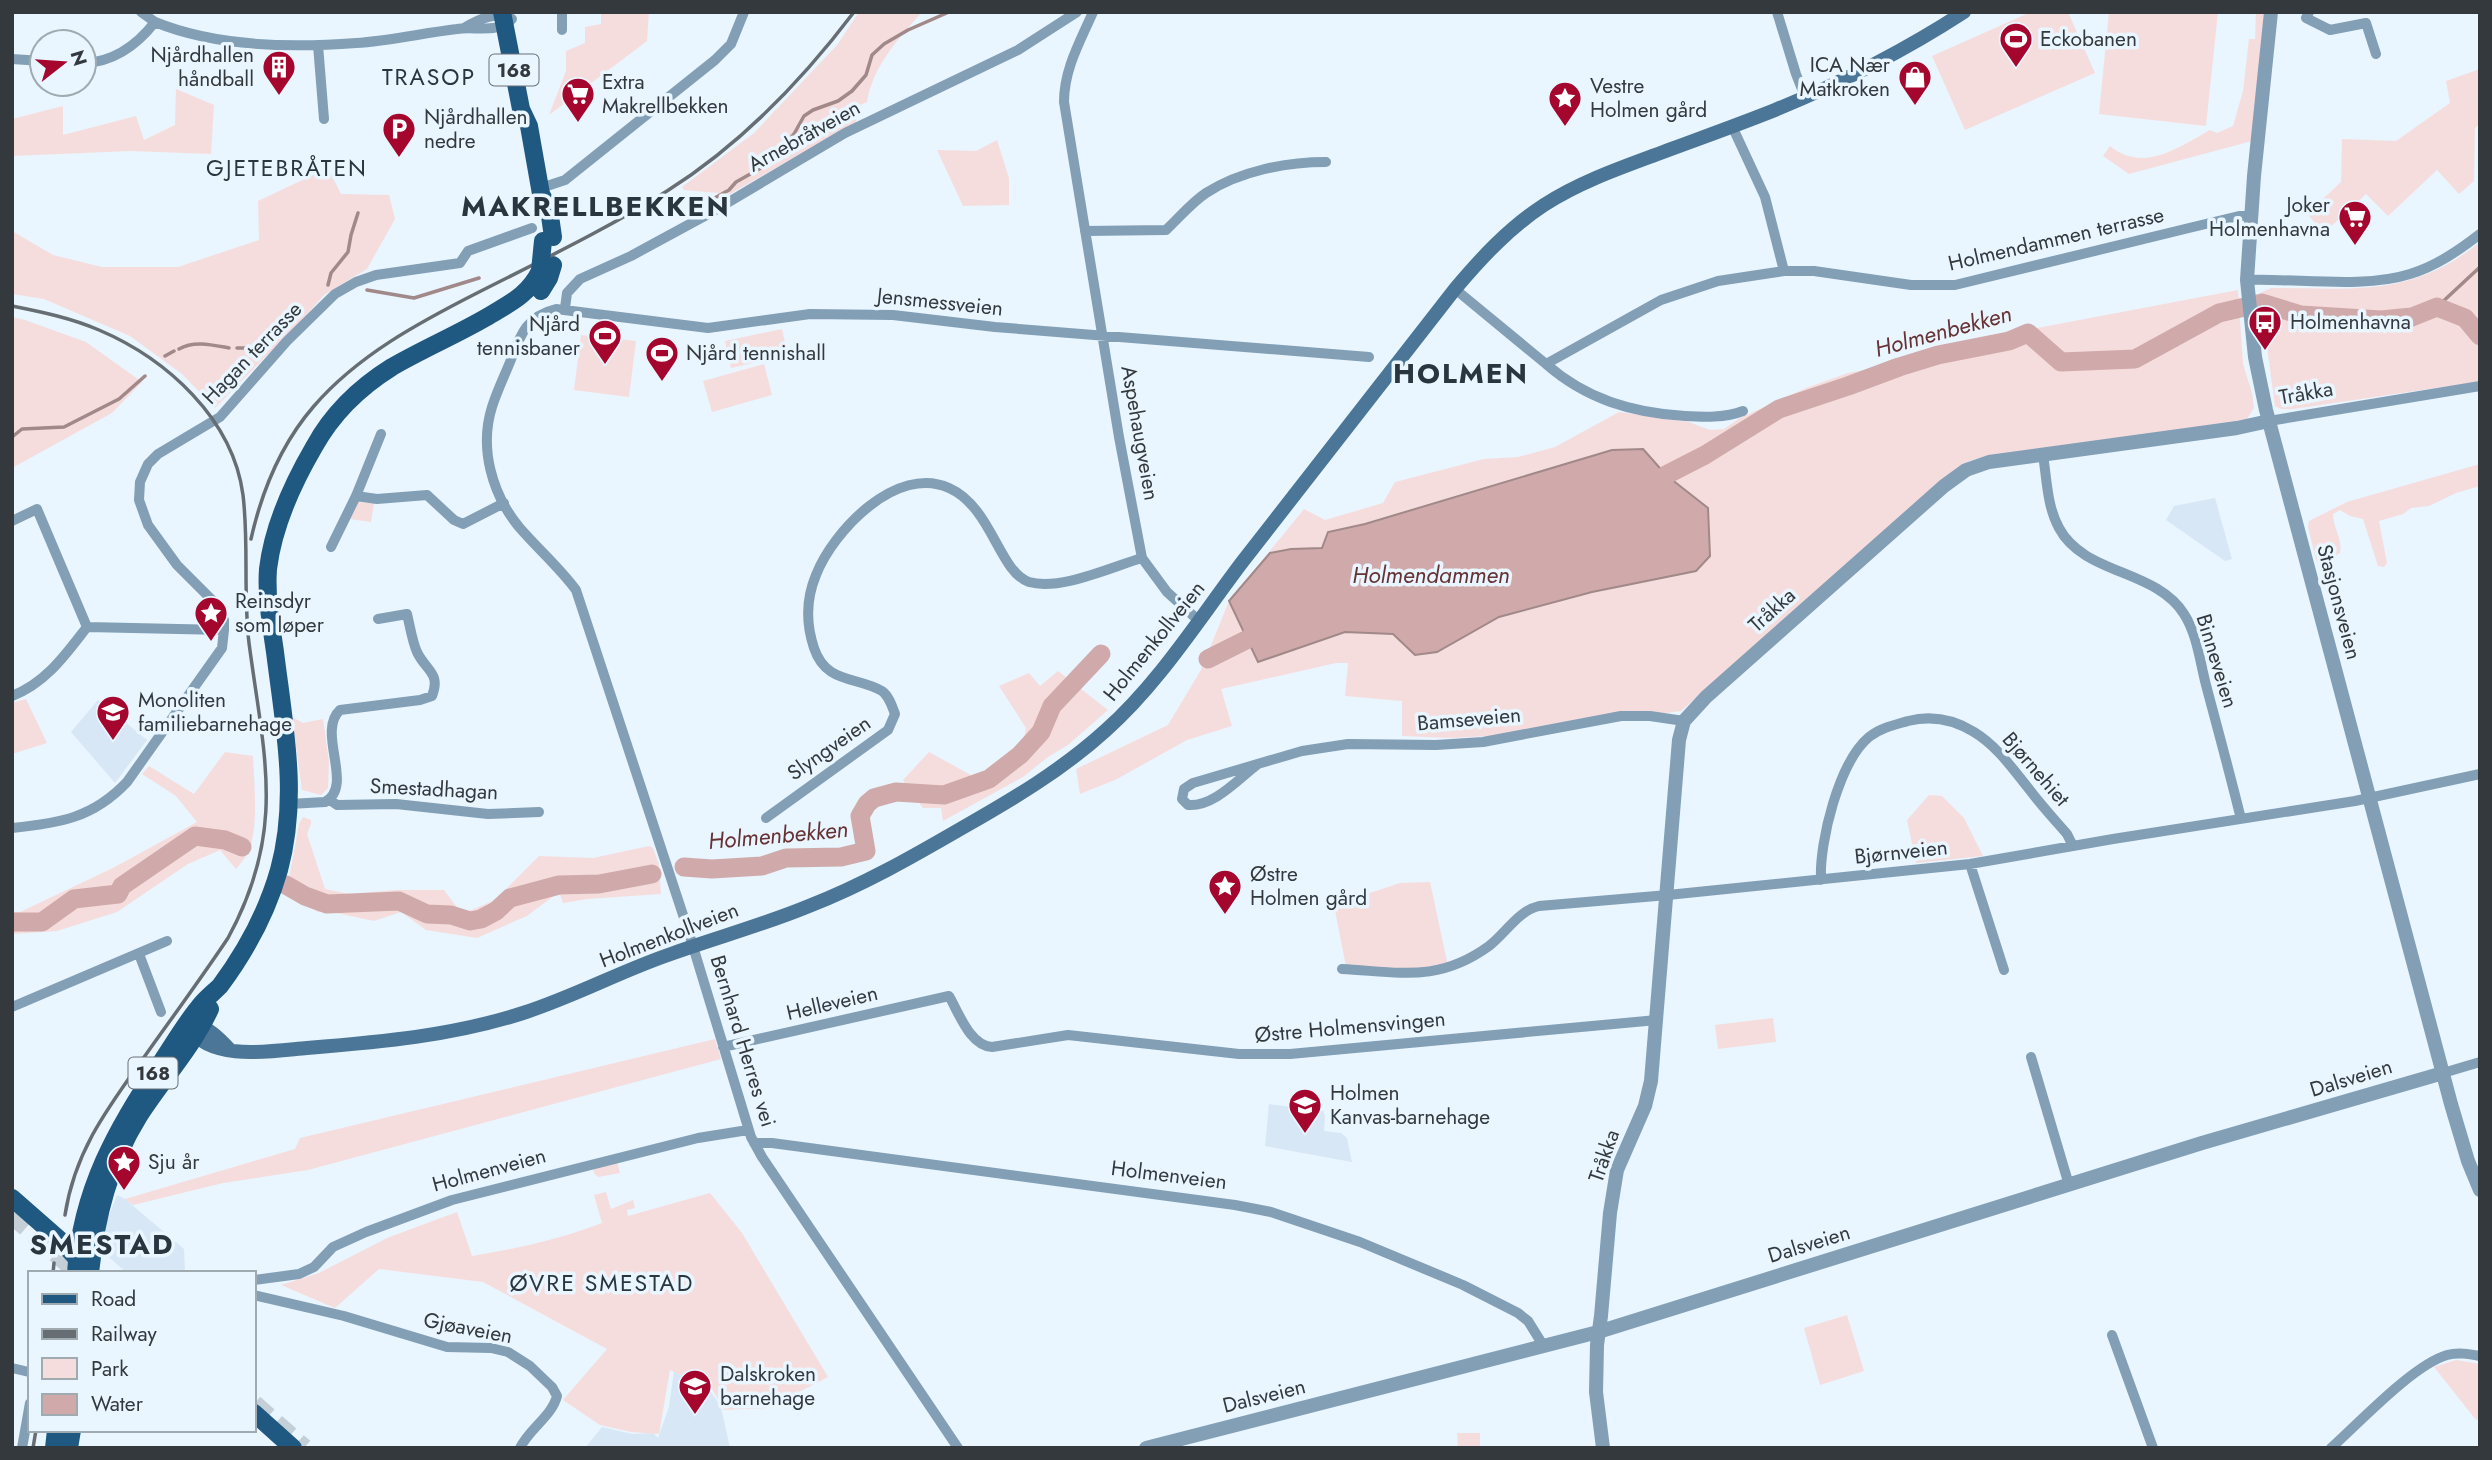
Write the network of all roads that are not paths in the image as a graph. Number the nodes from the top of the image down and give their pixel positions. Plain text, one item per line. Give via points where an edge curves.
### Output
1 (141, 12) edge
2 (562, 12) edge
3 (744, 12) edge
4 (1077, 12) edge
5 (1093, 12) edge
6 (1777, 12) edge
7 (1964, 12) edge
8 (2272, 12) edge
9 (2309, 12) edge
10 (506, 17) edge
11 (1946, 17) edge
12 (155, 22) junction
13 (562, 30) dead end
14 (318, 45) junction
15 (2376, 54) dead end
16 (98, 62) edge
17 (1805, 97) junction
18 (324, 119) dead end
19 (1732, 127) junction
20 (1326, 162) dead end
21 (541, 191) junction
22 (2250, 216) junction
23 (1085, 231) junction
24 (2480, 234) edge
25 (543, 235) junction
26 (1784, 271) junction
27 (2247, 280) junction
28 (1455, 289) junction
29 (565, 308) junction
30 (1103, 335) junction
31 (520, 336) joint
32 (1369, 357) dead end
33 (1546, 364) junction
34 (2480, 386) edge
35 (1743, 411) dead end
36 (2269, 421) junction
37 (381, 435) dead end
38 (2043, 455) junction
39 (356, 496) junction
40 (504, 503) junction
41 (12, 521) edge
42 (331, 547) dead end
43 (1142, 558) junction
44 (378, 619) dead end
45 (1198, 620) junction
46 (87, 627) junction
47 (224, 631) junction
48 (12, 695) edge
49 (1687, 717) junction
50 (1258, 764) junction
51 (2480, 774) edge
52 (2370, 799) junction
53 (330, 800) junction
54 (289, 804) junction
55 (539, 812) dead end
56 (766, 818) dead end
57 (2241, 819) junction
58 (12, 828) edge
59 (2073, 846) junction
60 (1970, 864) junction
61 (1821, 880) junction
62 (1668, 895) junction
63 (167, 941) dead end
64 (694, 946) junction
65 (139, 954) junction
66 (1342, 970) dead end
67 (2004, 970) dead end
68 (949, 996) joint
69 (12, 1007) edge
70 (161, 1012) dead end
71 (1657, 1020) junction
72 (194, 1028) junction
73 (723, 1048) junction
74 (2031, 1057) dead end
75 (2480, 1062) edge
76 (2443, 1073) junction
77 (748, 1130) junction
78 (754, 1143) junction
79 (2069, 1185) junction
80 (2480, 1190) edge
81 (12, 1198) edge
82 (88, 1206) junction
83 (45, 1225) junction
84 (76, 1265) edge
85 (90, 1271) edge
86 (256, 1280) edge
87 (256, 1295) edge
88 (1598, 1332) junction
89 (2112, 1335) dead end
90 (1543, 1345) junction
91 (2480, 1356) edge
92 (28, 1415) edge
93 (256, 1415) edge
94 (22, 1448) edge
95 (293, 1448) edge
96 (520, 1448) edge
97 (958, 1448) edge
98 (1146, 1448) edge
99 (1602, 1448) edge
100 (2153, 1448) edge
101 (2331, 1448) edge

1 - 12 street
2 - 13 street
3 - 21 street via 731,44 715,60 565,180
4 - 29 street, Arnebråtveien via 1018,50 845,133 712,212 580,279 568,293
5 - 23 street, Aspehaugveien via 1064,85
6 - 17 street
7 - 11 main road, Holmenkollveien
8 - 22 street, Stasjonsveien
9 - 15 street via 2306,18 2330,30 2366,23
10 - 14 street via 359,43
10 - 21 main road, 168 via 530,107 529,127
11 - 17 main road, Holmenkollveien via 1867,68
12 - 14 street via 212,38
12 - 16 street via 142,39
14 - 18 street
17 - 19 main road, Holmenkollveien
19 - 26 street via 1765,197
19 - 28 main road, Holmenkollveien via 1615,170 1549,202 1499,240
20 - 23 street via 1264,168 1221,185 1166,230
21 - 25 main road, 168 via 549,209
22 - 26 street, Holmendammen terrasse via 1955,285 1926,287 1826,271
22 - 27 street, Stasjonsveien
23 - 30 street, Aspehaugveien
24 - 27 street via 2448,258 2399,277
25 - 47 street, Hagan terrasse via 468,251 460,263 376,275 335,294 220,417 148,464 139,500 148,525 177,565 218,605
25 - 54 main road, 168 via 545,286 527,305 469,329 364,387 315,445 301,471 277,527 268,568 290,767
26 - 33 street, Holmendammen terrasse via 1734,277 1683,291
27 - 36 street, Stasjonsveien via 2255,357
28 - 33 street
28 - 45 main road, Holmenkollveien
29 - 30 street, Jensmessveien via 708,328 810,314 877,314
29 - 31 street, Jensmessveien via 539,314
30 - 32 street, Jensmessveien
30 - 43 street, Aspehaugveien
31 - 40 street, Bernhard Herres vei via 492,407 487,435 492,474
33 - 35 street via 1602,400 1641,412 1708,417
34 - 36 street, Tråkka
36 - 38 street, Tråkka
36 - 52 street, Stasjonsveien
37 - 39 street
38 - 49 street, Tråkka via 1980,464 1953,478
38 - 57 street, Binneveien via 2051,508 2069,542 2158,589 2184,614
39 - 40 street via 427,495 463,524
39 - 42 street
40 - 64 street, Bernhard Herres vei via 576,590
41 - 46 street via 37,509
43 - 45 street, Aspehaugveien via 1167,592
43 - 56 street, Slyngveien via 1059,583 1032,583 1011,569 979,512 951,488 923,482 898,489 870,505 826,554 810,594 808,623 813,647 824,666 840,677 883,692 895,714 888,730
44 - 53 street via 407,614 418,653 436,685 432,696 420,700 340,710 333,716 336,779
45 - 64 main road, Holmenkollveien via 1119,719 1040,782 857,886
46 - 47 street
46 - 48 street via 46,675
47 - 58 street via 222,648 123,786 76,818
49 - 50 street, Bamseveien via 1621,716 1483,742 1348,744
49 - 62 street, Tråkka via 1679,740
50 - 50 street, Bamseveien via 1193,783 1184,789 1182,799 1188,805 1208,802
51 - 52 street, Bjørnveien
52 - 57 street, Bjørnveien
52 - 76 street, Stasjonsveien
53 - 54 street, Smestadhagan
53 - 55 street, Smestadhagan via 342,805 409,805 488,814
54 - 72 main road, 168 via 284,847 267,906 218,988 200,1005
57 - 59 street, Bjørnveien
59 - 60 street, Bjørnveien
59 - 61 street, Bjørnehiet via 1990,744 1956,723 1923,718 1877,731 1852,757 1835,796
60 - 61 street, Bjørnveien
60 - 67 street
61 - 62 street, Bjørnveien
62 - 66 street, Bjørnveien via 1533,907 1487,947 1436,972
62 - 71 street, Tråkka
63 - 65 street
64 - 72 main road, Holmenkollveien via 554,1002 430,1036 271,1051 230,1050 209,1046
64 - 73 street, Bernhard Herres vei
65 - 69 street
65 - 70 street
68 - 71 street, Østre Holmensvingen via 974,1038 986,1046 1068,1035 1239,1054 1290,1054
68 - 73 street, Helleveien
71 - 88 street, Tråkka via 1648,1096 1614,1184
72 - 82 main road, 168 via 139,1094 114,1135
72 - 85 main road, 168 via 115,1162 99,1213
73 - 77 street, Bernhard Herres vei
74 - 79 street
75 - 76 street, Dalsveien
76 - 79 street, Dalsveien
76 - 80 street, Stasjonsveien via 2463,1148
77 - 78 street, Bernhard Herres vei
77 - 86 street, Holmenveien via 691,1139 452,1200 333,1247 314,1267 299,1274
78 - 90 street, Holmenveien via 1270,1212 1381,1251 1487,1296 1523,1317
78 - 97 street, Bernhard Herres vei
79 - 88 street, Dalsveien
81 - 83 main road
82 - 83 main road via 75,1224 60,1229
82 - 84 main road, 168
83 - 84 main road
87 - 96 street, Gjøaveien via 357,1319 436,1344 501,1349 515,1355 557,1395
88 - 90 street, Dalsveien
88 - 99 street via 1596,1392
89 - 100 street
90 - 98 street, Dalsveien
91 - 101 street via 2451,1354 2430,1363
92 - 94 street
93 - 95 main road

